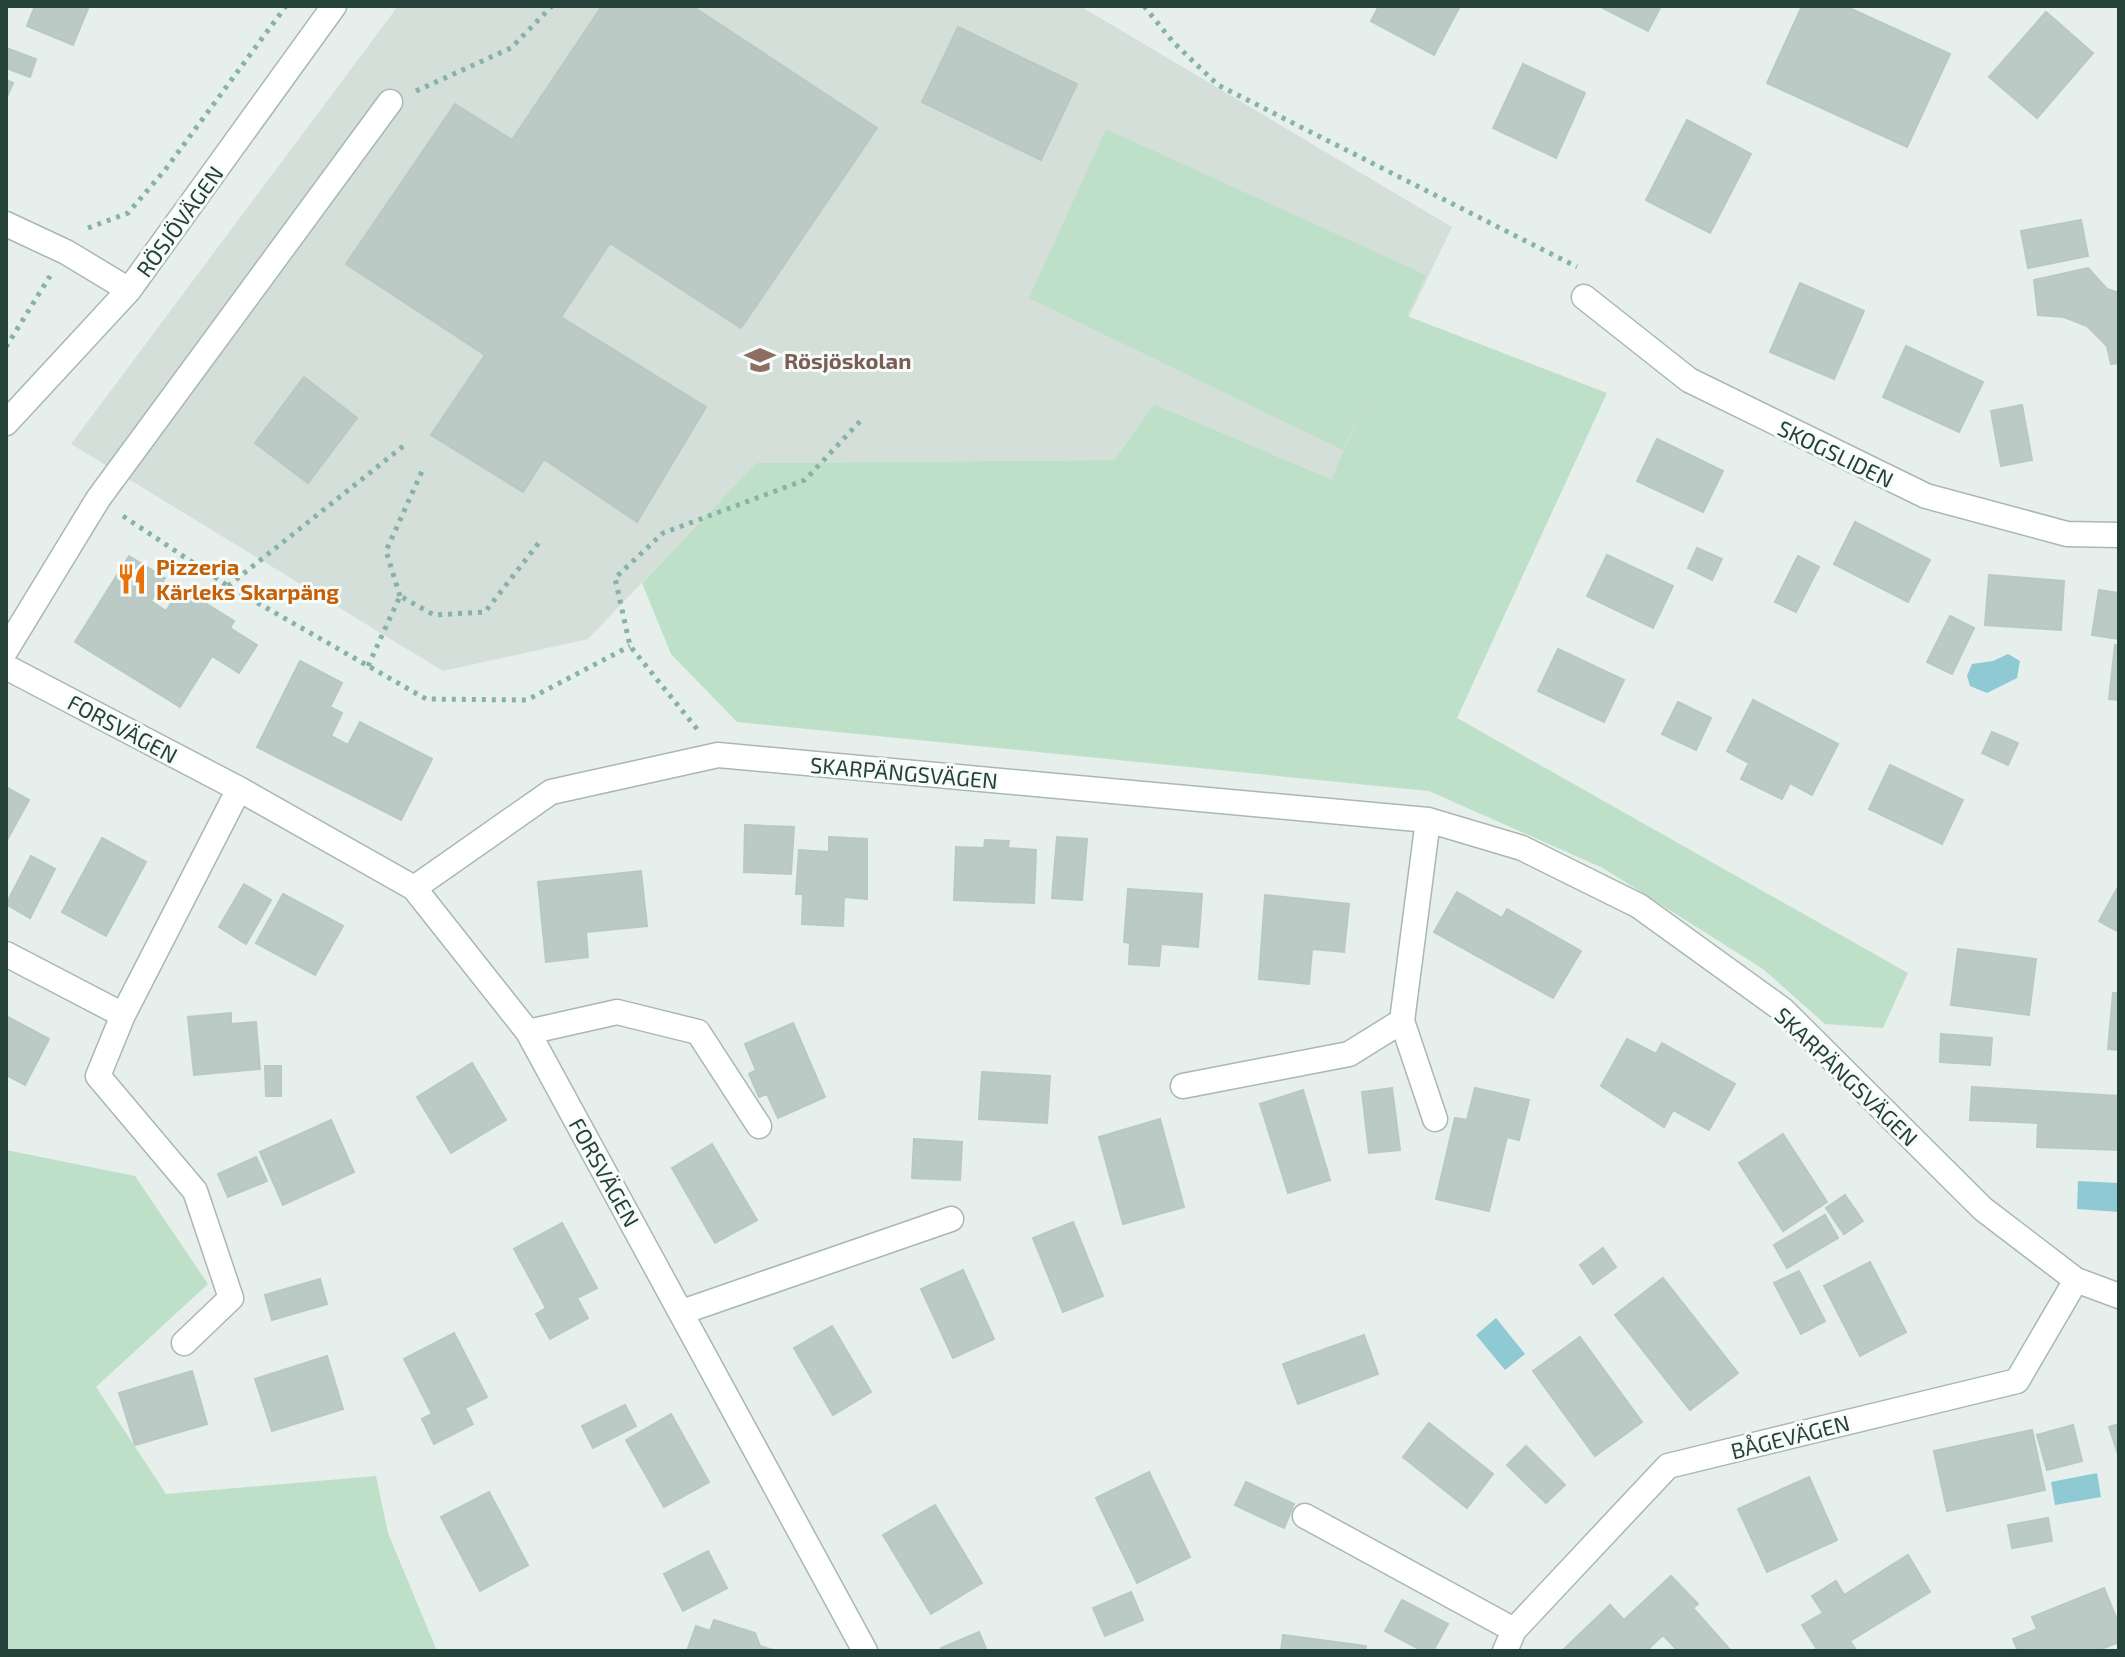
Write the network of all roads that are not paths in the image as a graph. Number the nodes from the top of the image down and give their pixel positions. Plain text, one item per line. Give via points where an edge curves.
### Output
1 (334, 6) edge
2 (390, 102) road end
3 (6, 224) edge
4 (129, 290) junction
5 (1584, 297) road end
6 (6, 423) edge
7 (2119, 535) edge
8 (6, 650) edge
9 (6, 667) edge
10 (239, 789) junction
11 (1428, 820) junction
12 (414, 888) junction
13 (6, 954) edge
14 (123, 1015) junction
15 (1402, 1021) junction
16 (528, 1032) junction
17 (1183, 1086) dead end
18 (1435, 1119) dead end
19 (759, 1126) dead end
20 (951, 1219) dead end
21 (2076, 1280) junction
22 (2119, 1296) edge
23 (682, 1312) junction
24 (184, 1343) dead end
25 (1305, 1516) dead end
26 (1510, 1640) edge
27 (865, 1651) edge

1 - 4 street, RÖSJÖVÄGEN
2 - 8 street via 98,499
3 - 4 street
4 - 6 street, RÖSJÖVÄGEN
5 - 7 street, SKOGSLIDEN via 1689,380 1926,496 2067,534
9 - 10 street, FORSVÄGEN
10 - 12 street, FORSVÄGEN
10 - 14 street
11 - 12 street, SKARPÄNGSVÄGEN via 718,755 551,792
11 - 15 street
11 - 21 street, SKARPÄNGSVÄGEN via 1522,848 1639,906 1783,1010 1983,1209
12 - 16 street, FORSVÄGEN
13 - 14 street
14 - 24 street via 98,1076 195,1191 231,1298
15 - 17 street via 1349,1054
15 - 18 street
16 - 19 street via 617,1012 698,1032
16 - 23 street, FORSVÄGEN
20 - 23 street
21 - 22 street, SKARPÄNGSVÄGEN
21 - 26 street, BÅGEVÄGEN via 2017,1381 1668,1466
23 - 27 street, FORSVÄGEN
25 - 26 street, BÅGEVÄGEN

